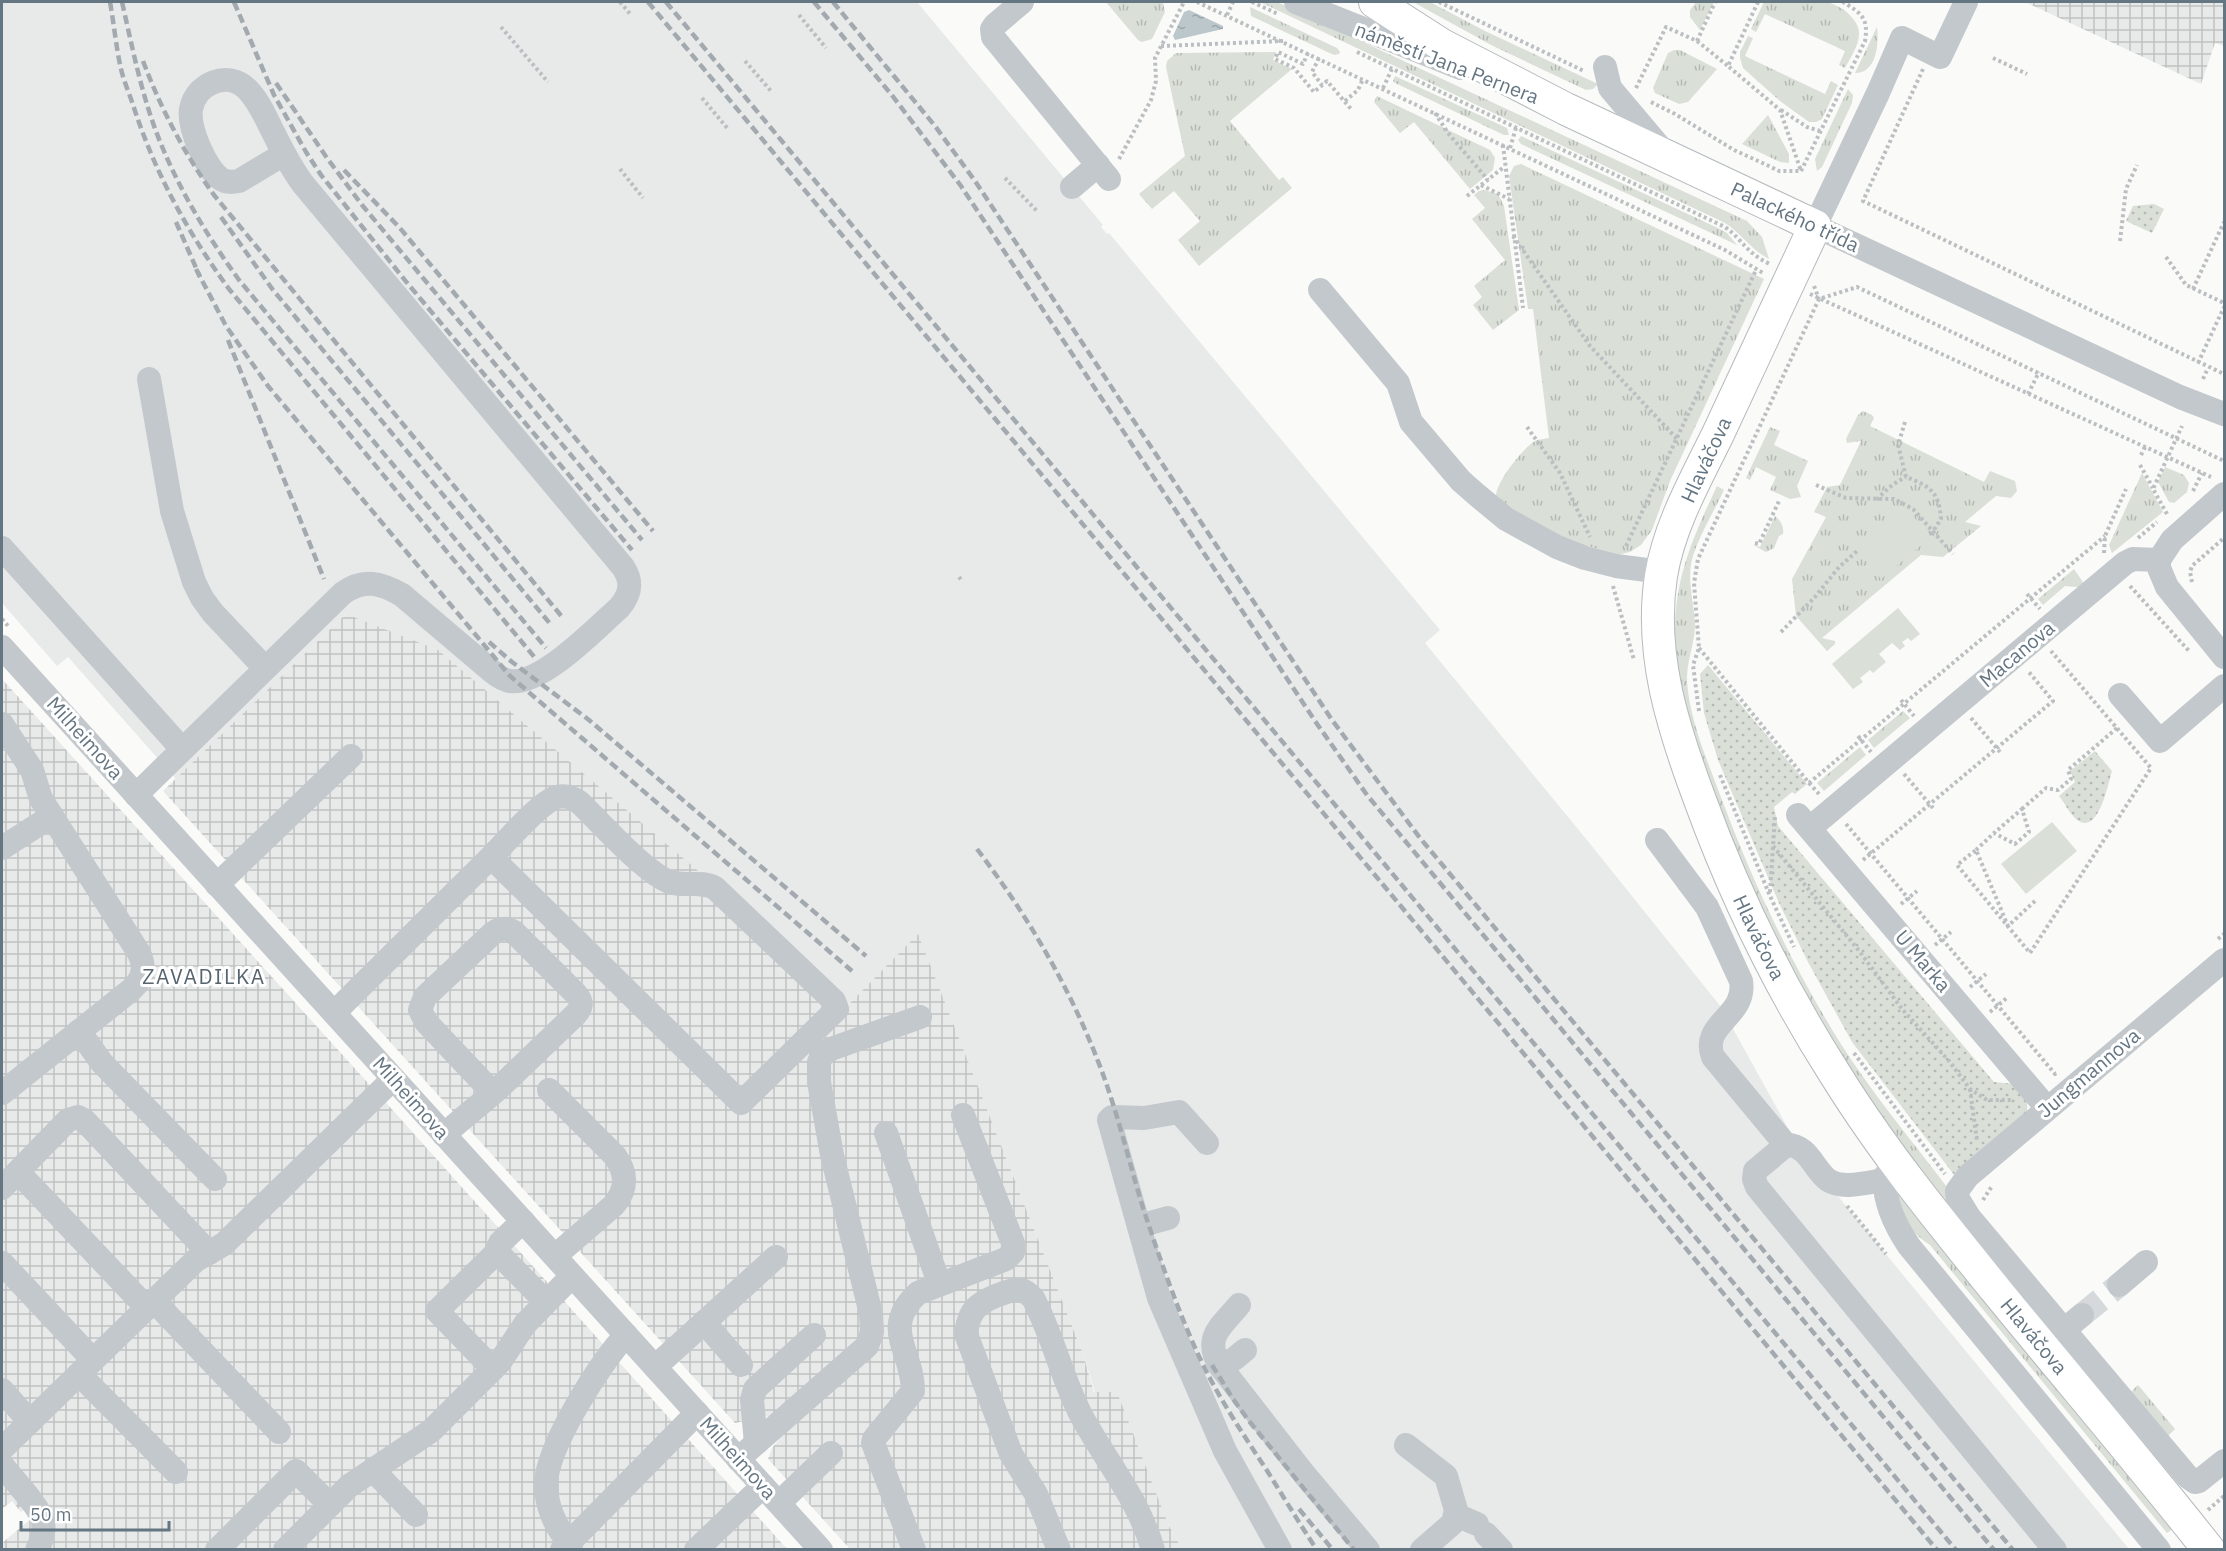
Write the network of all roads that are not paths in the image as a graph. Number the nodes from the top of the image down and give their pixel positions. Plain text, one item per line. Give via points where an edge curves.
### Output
1 (1022, 2) edge
2 (1375, 2) edge
3 (1966, 2) edge
4 (1290, 9) edge
5 (1606, 75) road end
6 (1566, 109) junction
7 (284, 154) dead end
8 (1667, 156) junction
9 (1072, 187) dead end
10 (1815, 226) junction
11 (1320, 290) dead end
12 (149, 379) dead end
13 (2224, 414) edge
14 (2218, 486) edge
15 (2, 548) edge
16 (2160, 560) junction
17 (1662, 572) junction
18 (2, 647) edge
19 (2224, 657) edge
20 (265, 668) junction
21 (2224, 686) edge
22 (2120, 695) dead end
23 (2, 724) edge
24 (182, 750) junction
25 (351, 756) dead end
26 (136, 795) junction
27 (52, 816) junction
28 (1804, 821) joint
29 (1657, 840) dead end
30 (2, 848) edge
31 (491, 857) junction
32 (217, 885) junction
33 (2220, 950) edge
34 (334, 1013) junction
35 (920, 1017) dead end
36 (79, 1032) junction
37 (393, 1079) junction
38 (549, 1090) dead end
39 (2, 1093) edge
40 (493, 1093) junction
41 (2047, 1108) junction
42 (963, 1115) dead end
43 (886, 1133) dead end
44 (444, 1135) junction
45 (1207, 1143) dead end
46 (1786, 1145) junction
47 (1890, 1172) junction
48 (215, 1179) dead end
49 (10, 1180) edge
50 (1958, 1191) joint
51 (1168, 1218) dead end
52 (523, 1221) junction
53 (1139, 1226) junction
54 (497, 1252) junction
55 (209, 1253) junction
56 (555, 1256) junction
57 (776, 1257) dead end
58 (2146, 1262) dead end
59 (2, 1263) edge
60 (573, 1276) junction
61 (939, 1283) junction
62 (2119, 1285) tunnel mouth
63 (546, 1302) junction
64 (150, 1305) junction
65 (1239, 1305) dead end
66 (704, 1322) junction
67 (626, 1335) junction
68 (814, 1335) dead end
69 (1245, 1350) dead end
70 (1218, 1362) junction
71 (741, 1365) dead end
72 (86, 1367) junction
73 (655, 1367) junction
74 (493, 1369) junction
75 (1191, 1372) junction
76 (2, 1390) edge
77 (697, 1413) junction
78 (30, 1422) junction
79 (279, 1432) dead end
80 (1406, 1445) dead end
81 (2, 1449) edge
82 (747, 1451) junction
83 (831, 1453) dead end
84 (2224, 1461) edge
85 (2, 1465) edge
86 (373, 1470) junction
87 (176, 1472) dead end
88 (771, 1495) junction
89 (330, 1505) junction
90 (416, 1515) dead end
91 (1480, 1531) edge
92 (566, 1546) edge
93 (36, 1550) edge
94 (217, 1550) edge
95 (285, 1550) edge
96 (696, 1550) edge
97 (821, 1550) edge
98 (914, 1550) edge
99 (1059, 1550) edge
100 (1153, 1550) edge
101 (1280, 1550) edge
102 (1368, 1550) edge
103 (1422, 1550) edge
104 (2055, 1550) edge
105 (2158, 1550) edge
106 (2209, 1550) edge

1 - 9 street via 995,25 993,37 1103,172
2 - 6 main road, Palackého třída via 1442,45
3 - 10 street via 1940,57 1903,32
4 - 6 street, náměstí Jana Pernera
5 - 8 street via 1617,97
6 - 8 main road, Palackého třída
7 - 20 street via 314,199 623,567 630,589 619,608 549,668 515,682 494,673 402,595 375,583 352,586
8 - 10 main road, Palackého třída
10 - 13 street, Palackého třída
10 - 17 main road, Hlaváčova via 1674,531
11 - 17 street via 1398,383 1411,422 1461,481 1506,519 1585,558
12 - 20 street via 172,512 194,582 213,613
14 - 16 street
15 - 24 street
16 - 19 street via 2161,577 2167,587
16 - 28 street, Macanova via 2133,559 2125,563 1833,809
17 - 47 main road, Hlaváčova via 1658,621 1664,686 1709,825 1779,978
18 - 26 street, Milheimova
20 - 24 street
21 - 22 street via 2160,741
23 - 27 street via 32,770 41,799
24 - 26 street
25 - 32 street
26 - 32 street, Milheimova
27 - 30 street
27 - 36 street via 143,965 135,986
28 - 41 street, U Marka
29 - 46 street via 1707,907 1741,981 1740,1000 1709,1041 1713,1057
31 - 31 street via 550,800 573,798 661,878 715,888 834,1001 837,1009 741,1103
31 - 34 street
32 - 34 street, Milheimova
33 - 41 street, Jungmannova
34 - 37 street, Milheimova
35 - 82 street via 831,1049 820,1057 818,1070 832,1155 871,1314 872,1337 867,1346
36 - 39 street
36 - 48 street via 102,1063
37 - 44 street, Milheimova
37 - 55 street via 224,1244
38 - 56 street via 615,1156 624,1180 614,1205
40 - 40 street via 576,1014 582,1003 507,929 496,931 476,949 425,997 420,1010 426,1022
40 - 44 street
41 - 50 street, Jungmannova via 1968,1176
42 - 61 street via 1013,1252 1006,1259
43 - 61 street
44 - 52 street, Milheimova
45 - 53 street via 1179,1112 1110,1118
46 - 47 street via 1800,1148 1829,1181 1845,1185
46 - 104 street via 1755,1171 1757,1186
47 - 105 street via 1891,1212 1916,1256
47 - 106 main road, Hlaváčova via 1942,1223
49 - 55 street via 68,1120 82,1118
49 - 64 street
50 - 84 street, Hlaváčova via 1958,1199 1969,1217 2073,1323 2188,1477 2195,1482 2203,1479
51 - 53 street
52 - 54 street via 500,1243
52 - 56 street, Milheimova
53 - 75 street via 1159,1298
54 - 63 street
54 - 74 street via 437,1311
55 - 64 street via 196,1260
56 - 60 street, Milheimova
57 - 66 street
58 - 62 street
59 - 72 street
60 - 63 street
60 - 67 street, Milheimova
61 - 98 street via 910,1300 901,1317 900,1339 913,1391 873,1443
63 - 74 street
64 - 72 street
64 - 79 street
65 - 70 street via 1214,1338 1212,1345
66 - 71 street
66 - 73 street
67 - 73 street, Milheimova
67 - 92 street via 584,1396 548,1471 546,1485 553,1516
68 - 82 street via 755,1389
69 - 70 street via 1234,1359
70 - 75 street
70 - 102 street
72 - 78 street
72 - 87 street
73 - 77 street, Milheimova
74 - 86 street via 431,1431
75 - 101 street via 1234,1469
76 - 78 street
77 - 82 street, Milheimova
77 - 92 street
78 - 81 street
80 - 91 street via 1446,1476
82 - 88 street, Milheimova
83 - 88 street
85 - 93 street via 39,1511 43,1533
86 - 89 street
86 - 90 street
88 - 96 street
88 - 97 street, Milheimova
89 - 94 street via 296,1471
89 - 95 street
91 - 103 street via 1449,1527
99 - 100 street via 1036,1494 1011,1454 966,1334 975,1309 1014,1290 1033,1298 1081,1415 1134,1502

